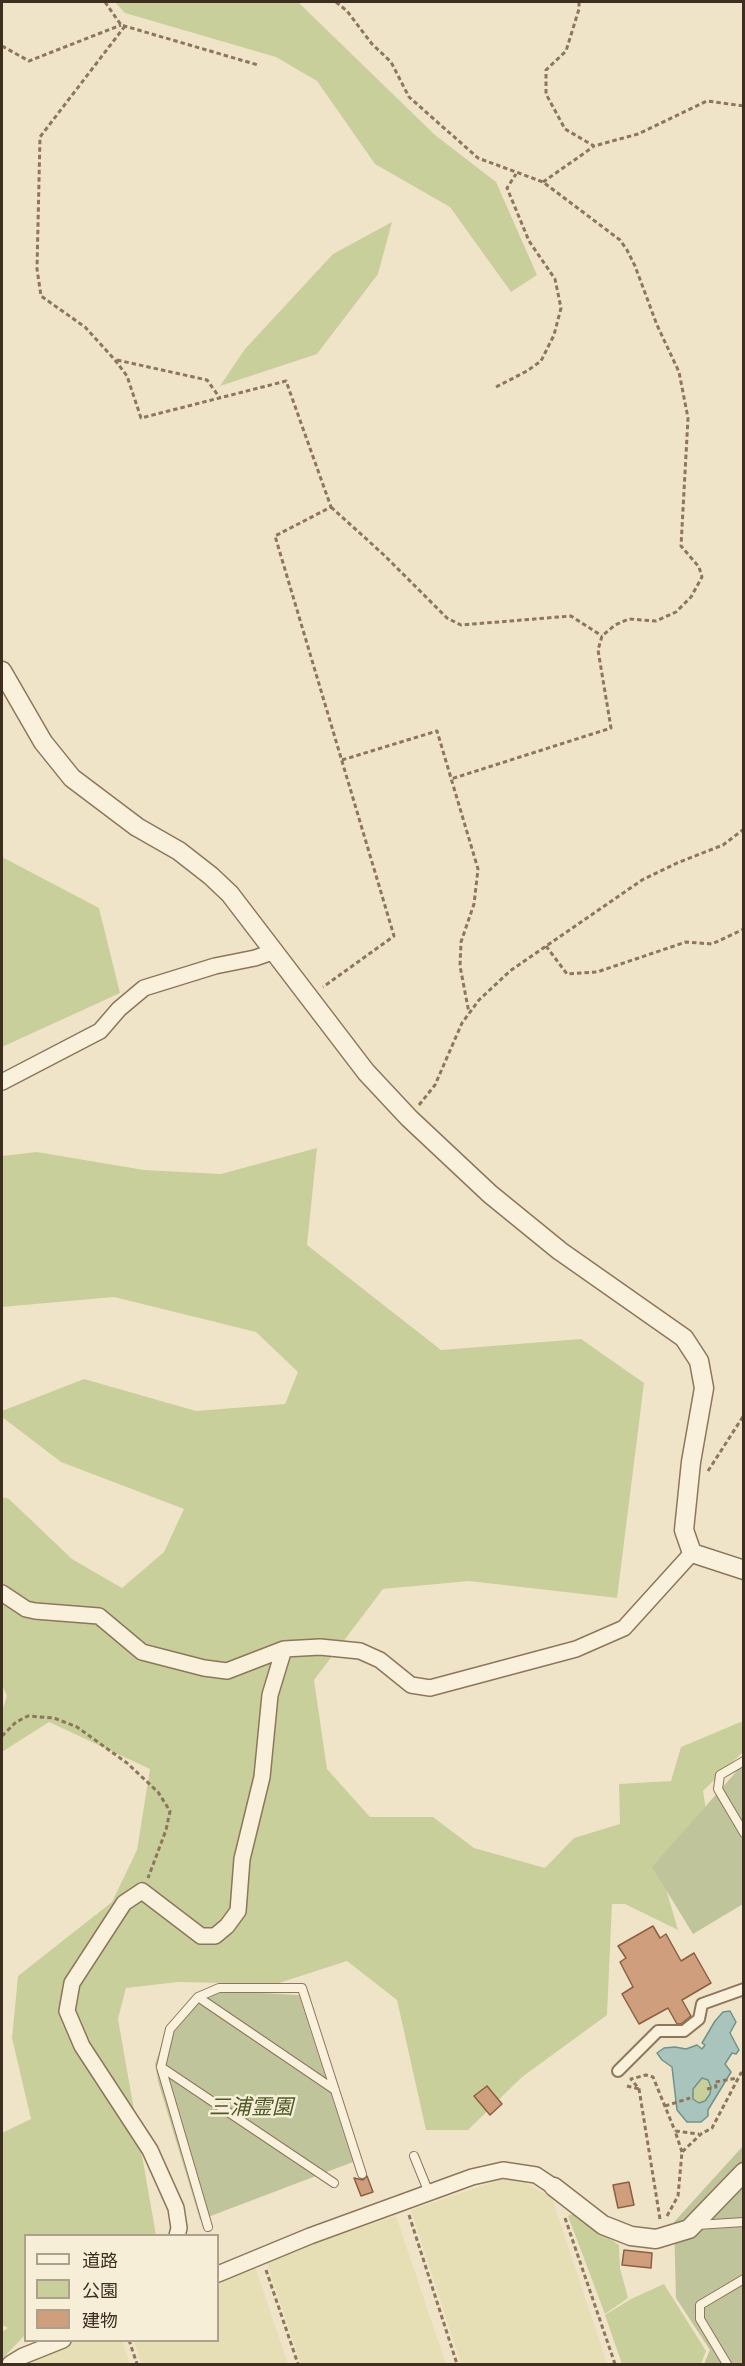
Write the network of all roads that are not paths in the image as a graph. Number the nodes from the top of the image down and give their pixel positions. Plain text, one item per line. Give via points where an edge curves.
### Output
1 (2, 671) edge
2 (275, 951) junction
3 (2, 1082) edge
4 (692, 1553) junction
5 (744, 1570) edge
6 (2, 1593) edge
7 (284, 1649) junction
8 (744, 1761) edge
9 (744, 1833) edge
10 (744, 1989) edge
11 (198, 1997) junction
12 (161, 2067) junction
13 (618, 2071) dead end
14 (334, 2090) junction
15 (414, 2156) dead end
16 (744, 2172) edge
17 (362, 2174) dead end
18 (334, 2183) dead end
19 (554, 2187) joint
20 (429, 2193) junction
21 (744, 2222) edge
22 (693, 2226) junction
23 (208, 2227) dead end
24 (177, 2234) edge
25 (219, 2274) edge
26 (744, 2279) edge
27 (58, 2342) edge
28 (10, 2364) edge
29 (727, 2364) edge

1 - 2 street via 42,742 72,778 211,876
2 - 3 street via 144,988 100,1031
2 - 4 street via 366,1072 409,1118 490,1194 560,1251 684,1338 699,1361 704,1388 684,1530
4 - 5 street
4 - 7 street via 624,1628 576,1649 430,1688 411,1685 380,1660 360,1651
6 - 7 street via 26,1609 99,1616 142,1652 204,1668 227,1671
7 - 24 street via 270,1695 261,1777 242,1859 237,1911 215,1936 201,1936 142,1891 124,1903 72,1983 67,2011 82,2046 150,2150 176,2208
8 - 9 lane via 720,1775 718,1789
10 - 13 street via 702,2004 699,2019 684,2031 658,2031
11 - 12 lane via 170,2029
11 - 14 lane
11 - 14 lane via 219,1988 302,1988
12 - 18 lane
12 - 23 lane
14 - 17 lane
15 - 20 lane
16 - 22 street
19 - 20 street via 537,2175 502,2170
19 - 22 street via 603,2225 631,2236 656,2239
20 - 25 street
21 - 22 lane
26 - 29 lane via 700,2305 700,2319
27 - 28 street

